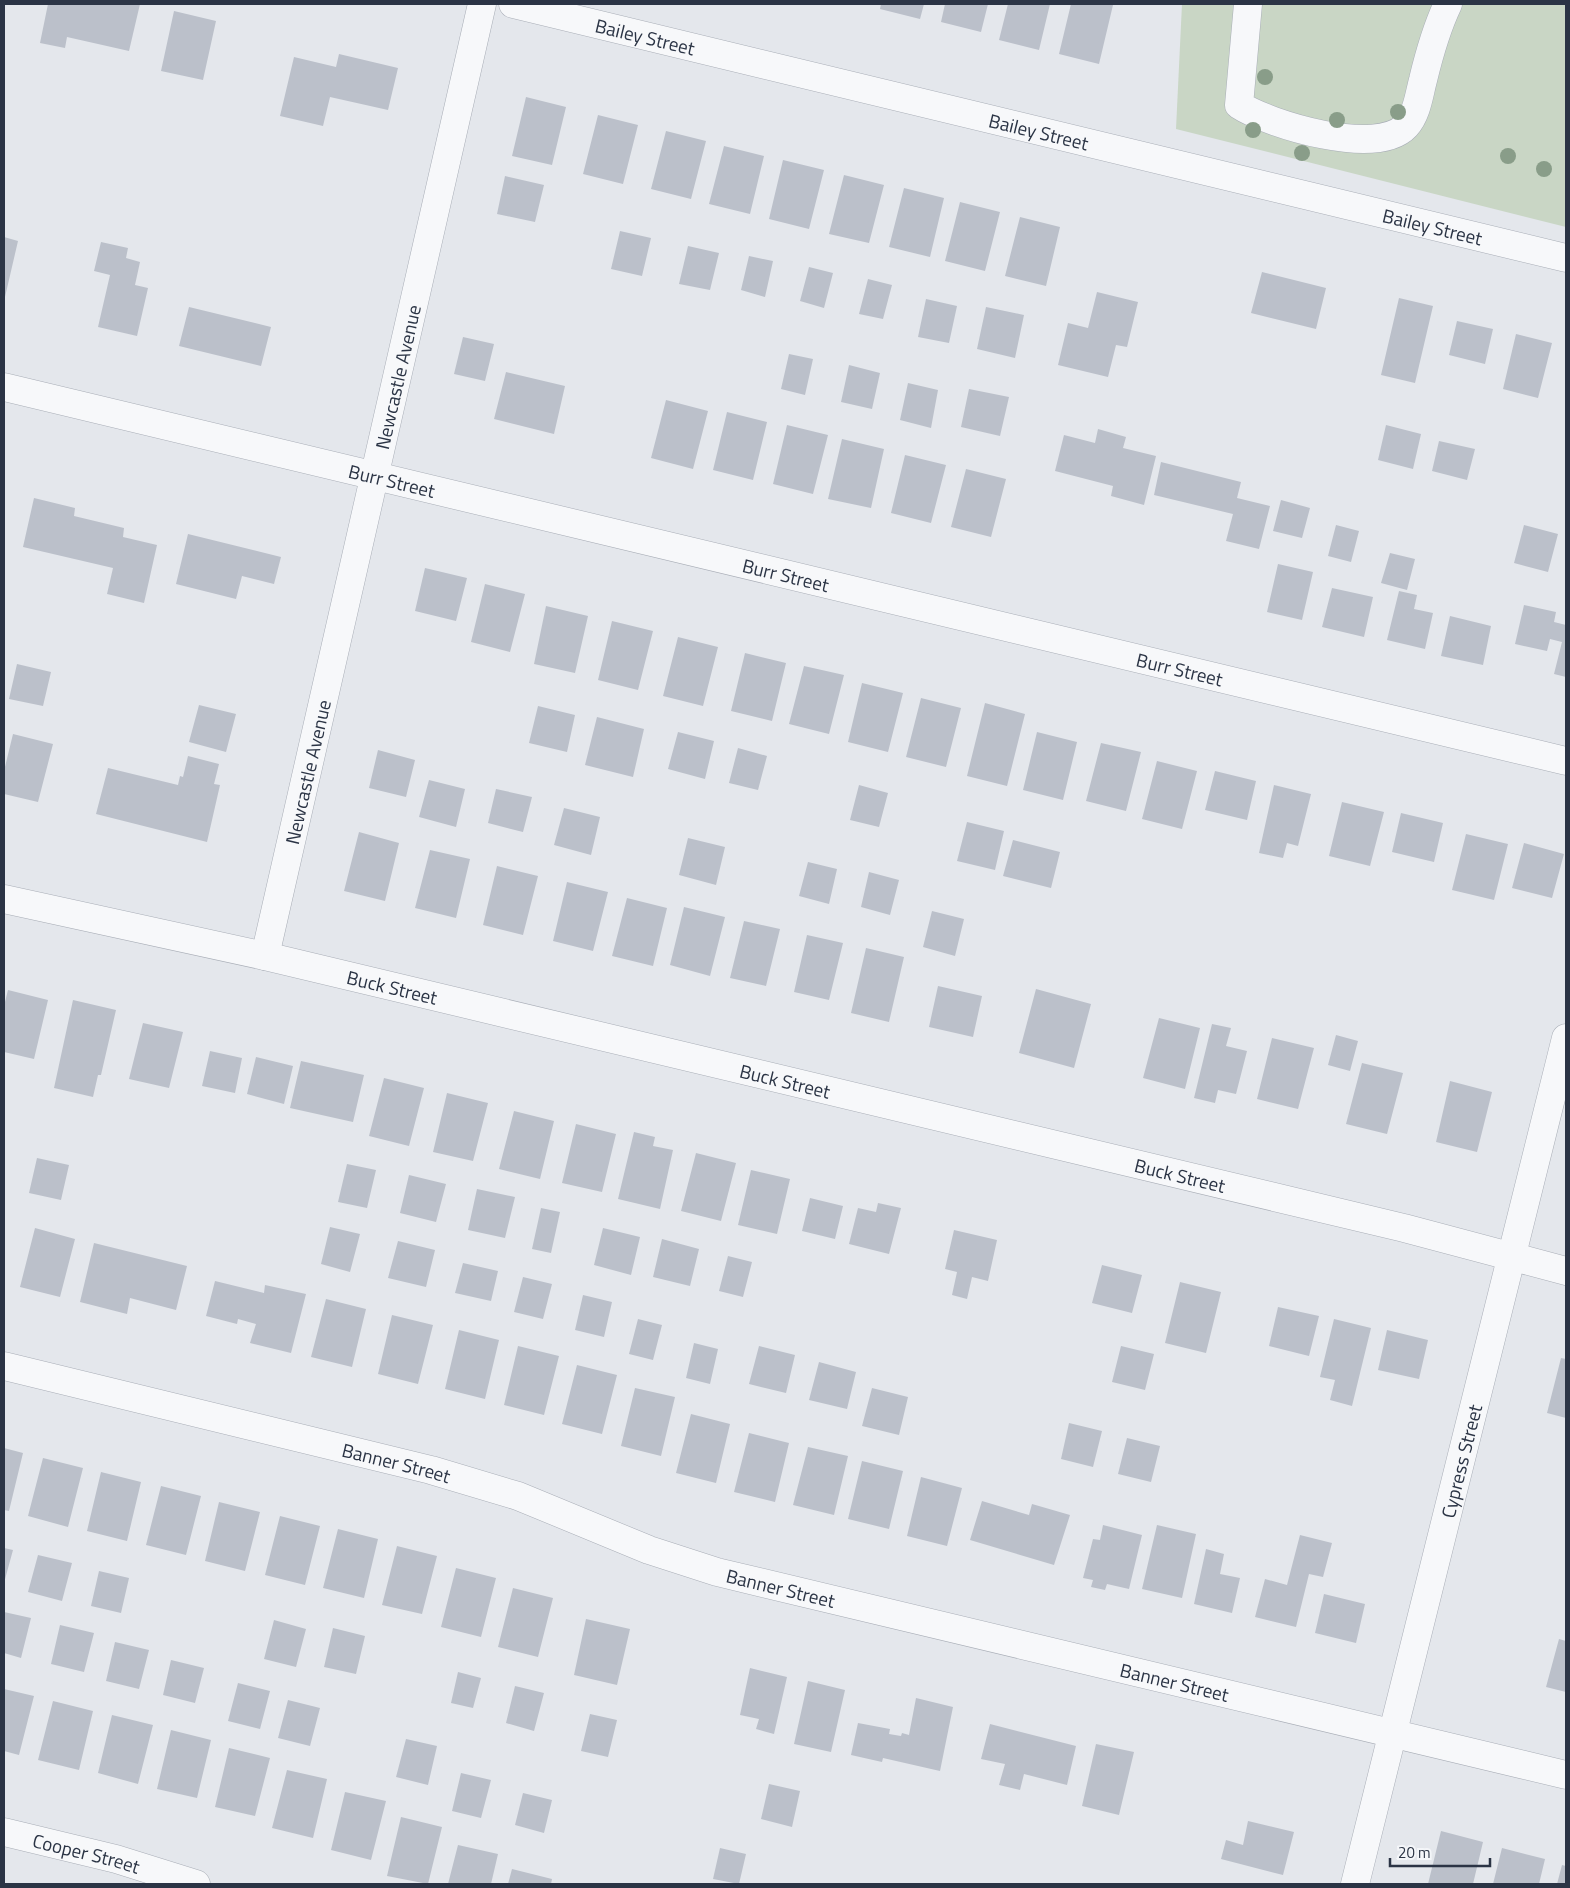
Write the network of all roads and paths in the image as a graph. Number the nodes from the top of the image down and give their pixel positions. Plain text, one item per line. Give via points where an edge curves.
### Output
1 (482, 4) edge
2 (513, 4) edge
3 (1248, 4) edge
4 (1448, 4) edge
5 (1566, 258) edge
6 (4, 388) edge
7 (375, 476) junction
8 (1566, 761) edge
9 (4, 898) edge
10 (265, 956) junction
11 (1566, 1038) edge
12 (1512, 1257) junction
13 (1566, 1271) edge
14 (4, 1366) edge
15 (1393, 1733) junction
16 (1566, 1775) edge
17 (4, 1832) edge
18 (196, 1884) edge
19 (1355, 1884) edge

1 - 7 street, Newcastle Avenue
2 - 5 street, Bailey Street
3 - 4 street via 1240,105 1256,116 1302,129 1366,140 1386,138 1406,126 1419,101 1422,82
6 - 7 street, Burr Street
7 - 8 street, Burr Street
7 - 10 street, Newcastle Avenue
9 - 10 street, Buck Street
10 - 12 street, Buck Street via 1404,1228
11 - 12 street, Cypress Street
12 - 13 street, Buck Street
12 - 15 street, Cypress Street
14 - 15 street, Banner Street via 431,1470 518,1496 648,1550 717,1572
15 - 16 street, Banner Street
15 - 19 street, Cypress Street
17 - 18 street, Cooper Street via 116,1859

